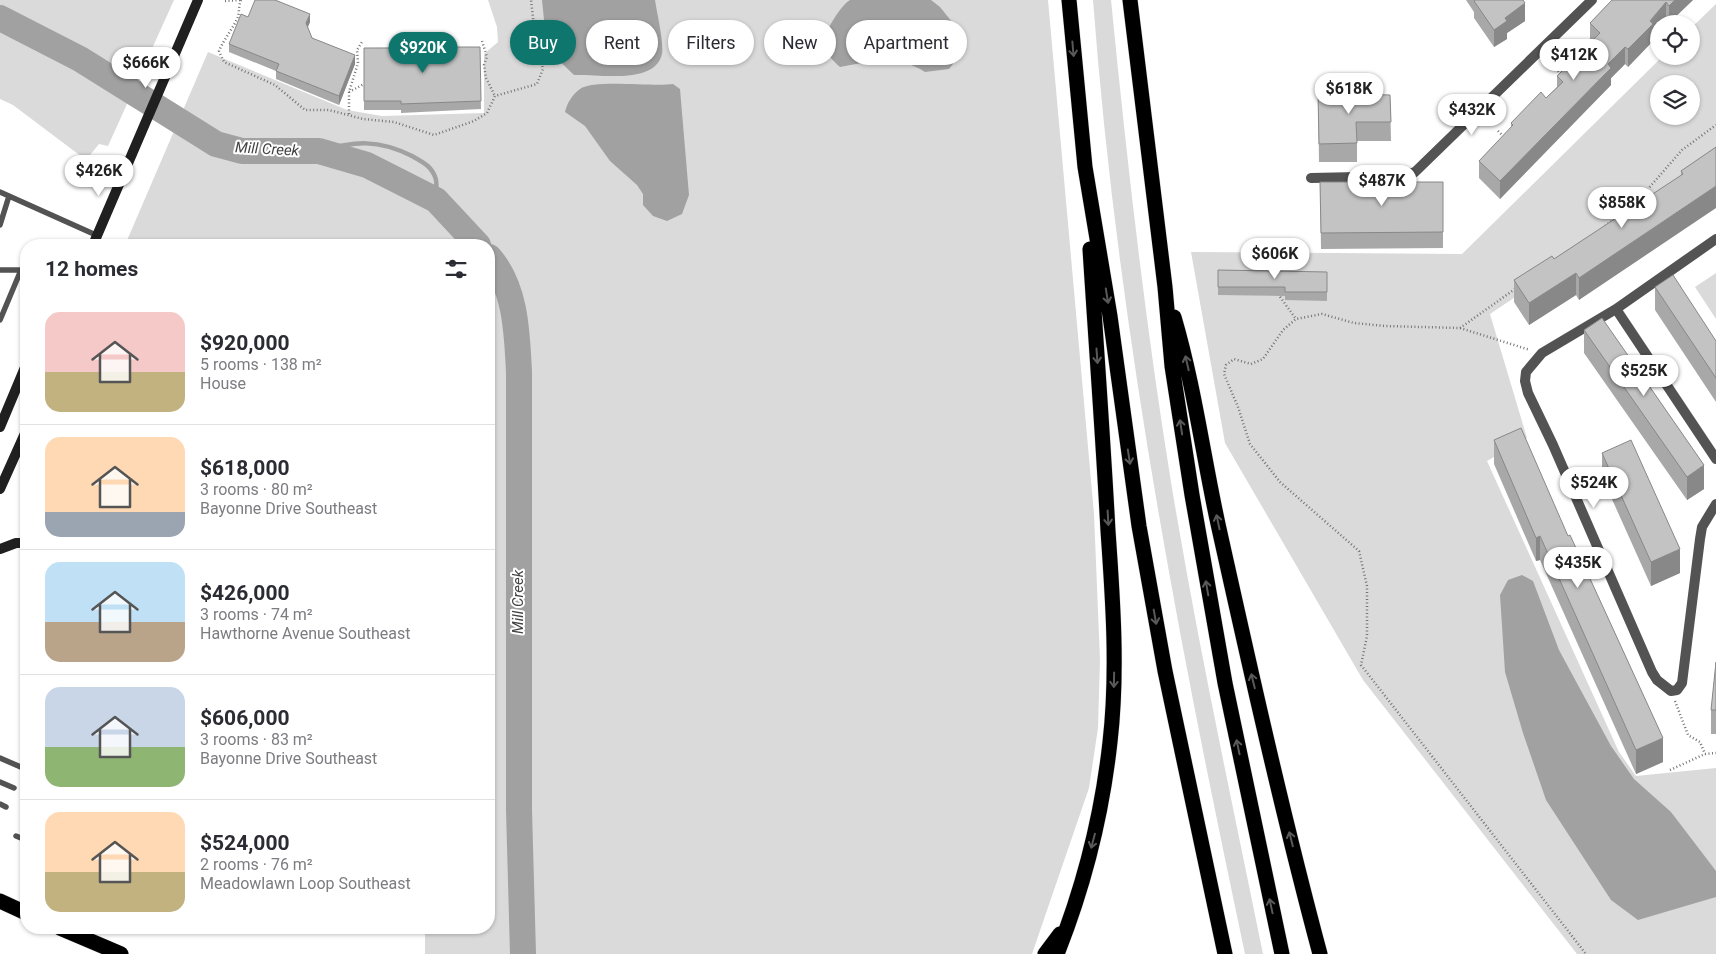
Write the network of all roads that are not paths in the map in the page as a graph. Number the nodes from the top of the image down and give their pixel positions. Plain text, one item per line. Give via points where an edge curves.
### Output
1 (198, 0) edge
2 (1069, 0) edge
3 (1130, 0) edge
4 (1592, 0) edge
5 (1086, 168) junction
6 (1311, 178) dead end
7 (0, 192) edge
8 (9, 196) junction
9 (0, 225) edge
10 (88, 239) edge
11 (94, 239) edge
12 (1716, 239) edge
13 (0, 270) edge
14 (20, 270) edge
15 (20, 272) edge
16 (1165, 287) junction
17 (1616, 309) junction
18 (0, 320) edge
19 (20, 379) edge
20 (0, 427) edge
21 (20, 444) edge
22 (1716, 459) edge
23 (0, 489) edge
24 (1716, 504) edge
25 (20, 543) edge
26 (0, 549) edge
27 (0, 758) edge
28 (20, 767) edge
29 (0, 782) edge
30 (14, 788) dead end
31 (16, 836) dead end
32 (20, 838) edge
33 (0, 902) edge
34 (20, 910) edge
35 (1071, 918) junction
36 (74, 934) edge
37 (121, 954) edge
38 (1045, 954) edge
39 (1057, 954) edge
40 (1225, 954) edge
41 (1282, 954) edge
42 (1320, 954) edge

1 - 11 main road
2 -> 5 highway
3 - 16 highway
4 - 6 street via 1415,172 1405,176
5 -> 35 highway via 1112,592 1114,679 1111,741 1103,796
5 -> 40 highway via 1139,526 1163,661
7 - 8 lane
8 - 9 lane
8 - 10 lane
12 - 17 street
13 - 14 lane
15 - 18 lane
41 -> 16 highway via 1210,603 1172,366
42 -> 16 highway via 1248,659 1188,362
17 - 22 street
17 - 24 street via 1542,353 1526,372 1525,381 1652,672 1656,680 1671,691 1677,690 1682,683 1702,527
19 - 20 main road
21 - 23 main road
25 - 26 main road
27 - 28 lane
29 - 30 lane
31 - 32 lane
33 - 34 highway
35 - 38 highway
35 - 39 highway
36 - 37 highway

